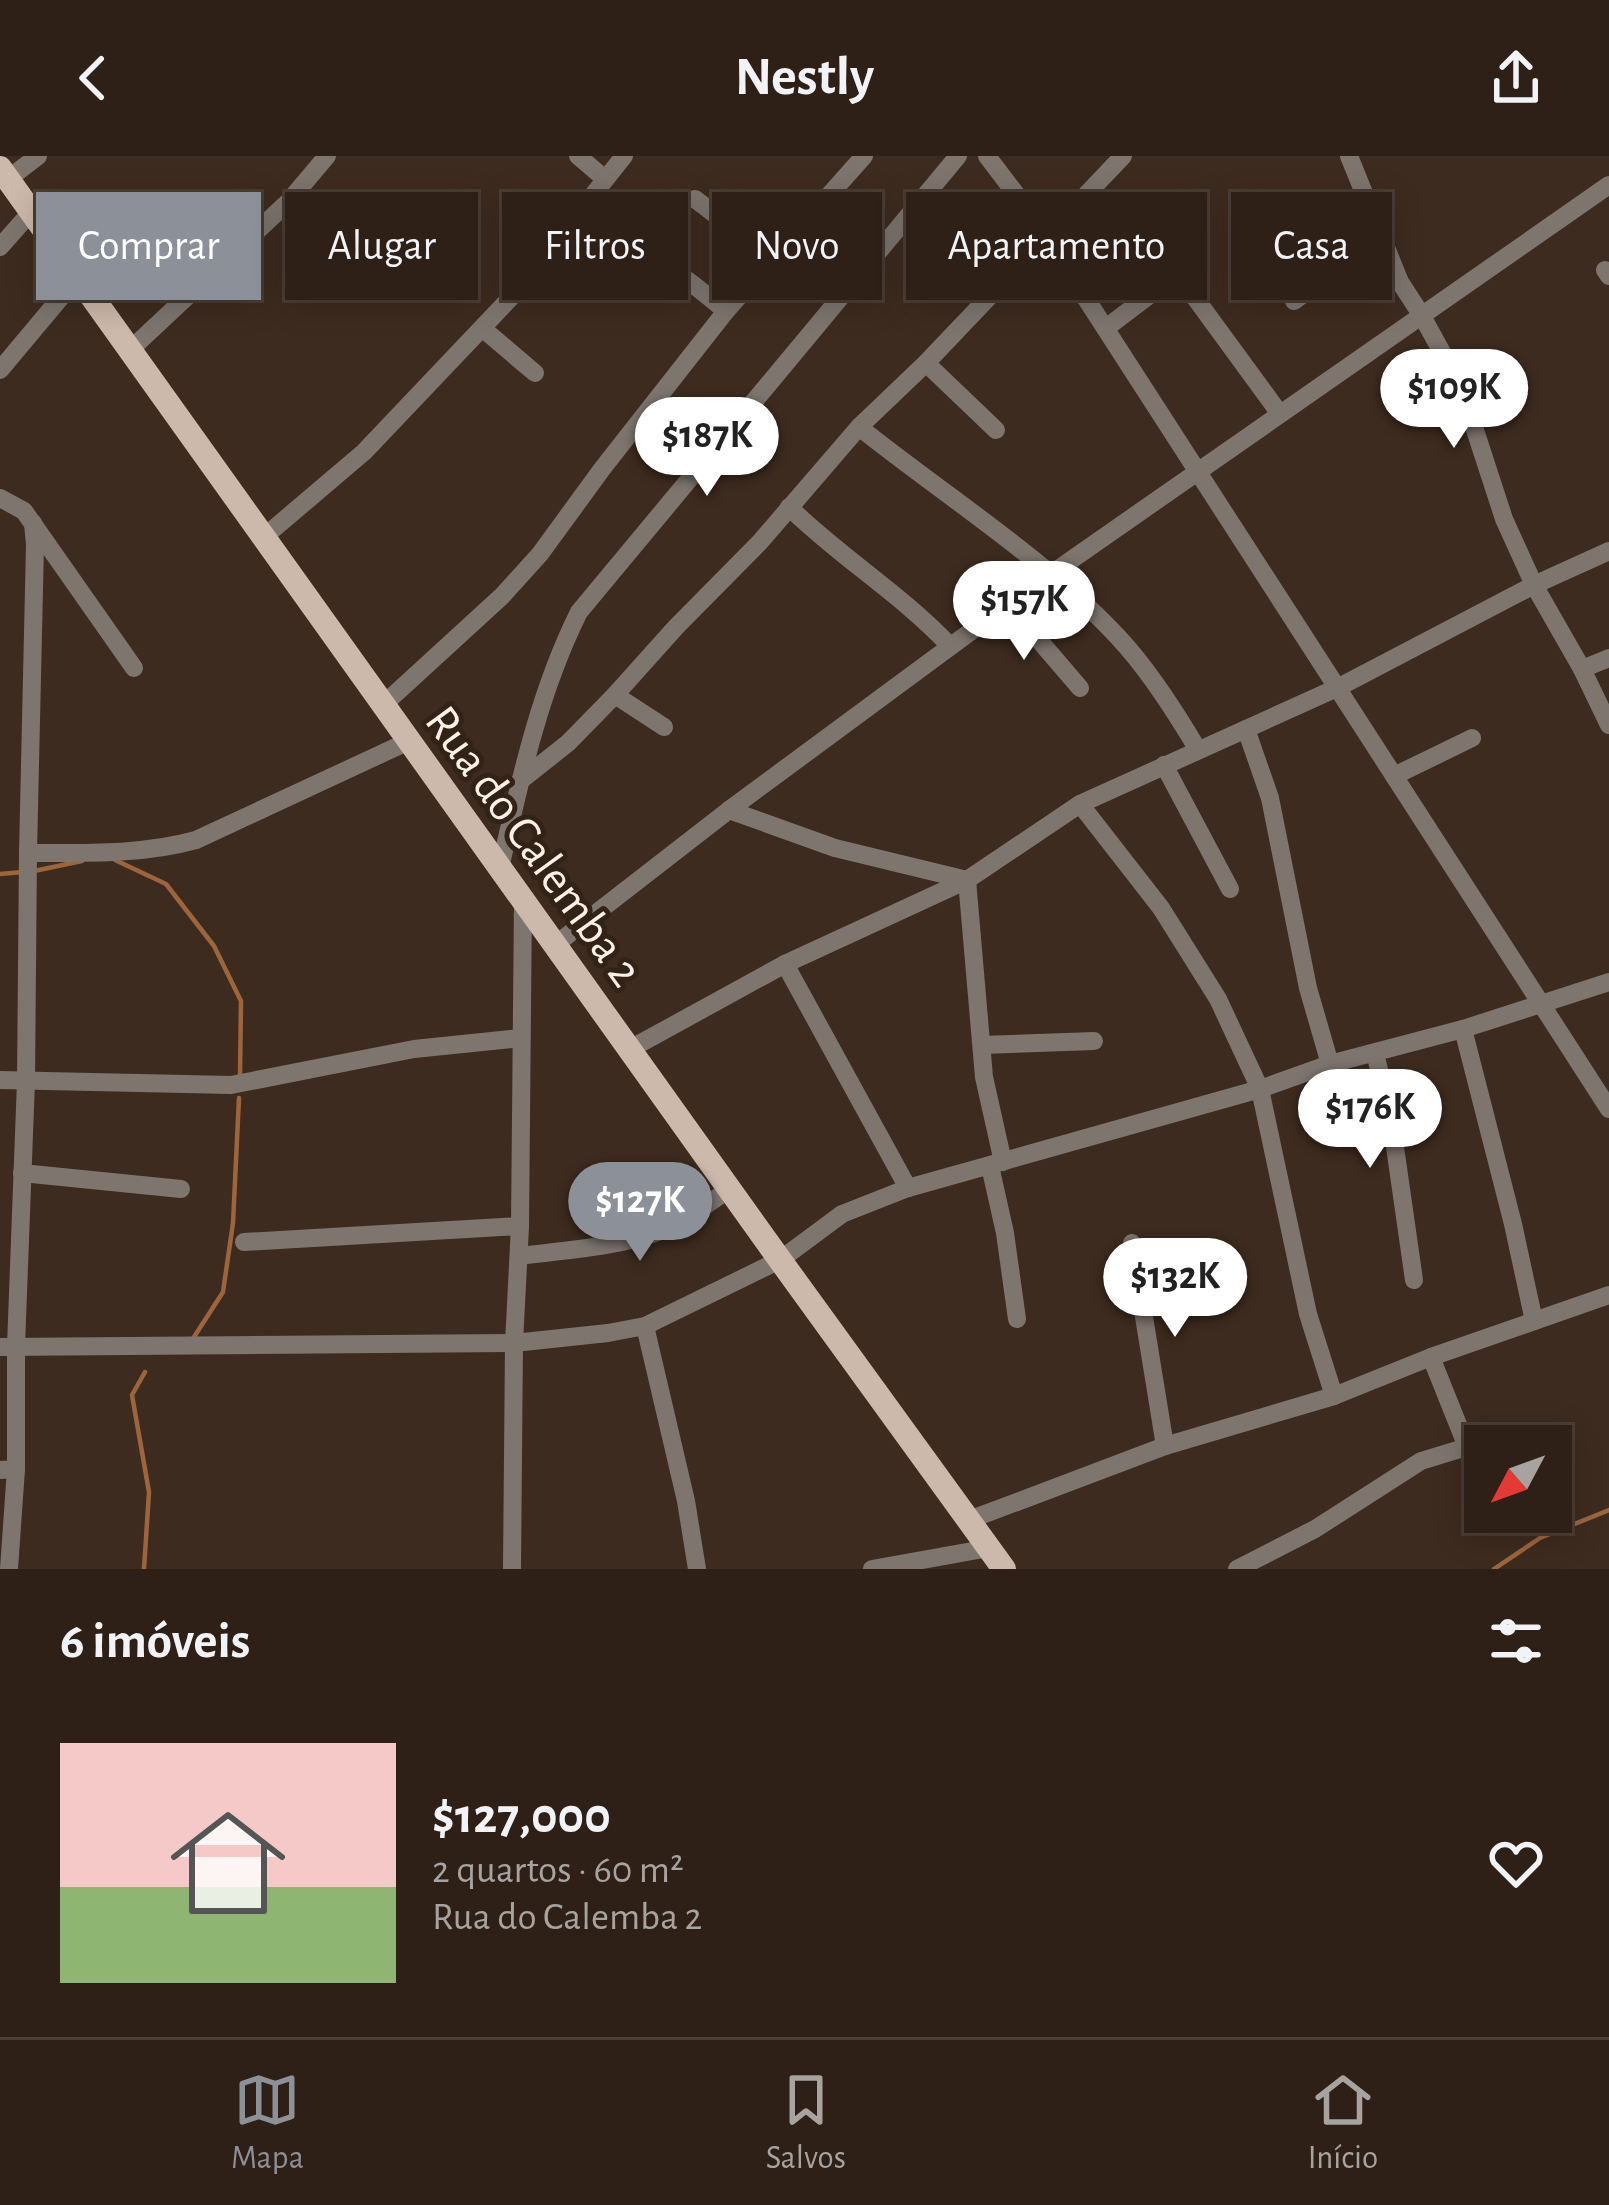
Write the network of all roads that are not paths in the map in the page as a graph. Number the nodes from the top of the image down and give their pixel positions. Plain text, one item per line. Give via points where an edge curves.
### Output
1 (38, 156) edge
2 (327, 156) edge
3 (578, 156) edge
4 (624, 156) edge
5 (864, 156) edge
6 (958, 156) edge
7 (987, 156) edge
8 (1123, 156) edge
9 (1349, 156) edge
10 (4, 173) edge
11 (605, 179) junction
12 (1609, 185) edge
13 (595, 192) edge
14 (832, 192) edge
15 (1014, 192) edge
16 (1088, 192) edge
17 (1363, 192) edge
18 (695, 199) dead end
19 (32, 212) junction
20 (712, 212) edge
21 (36, 218) edge
22 (0, 247) edge
23 (1392, 264) edge
24 (688, 281) edge
25 (59, 300) edge
26 (94, 300) edge
27 (508, 300) edge
28 (736, 300) edge
29 (986, 300) edge
30 (1088, 300) edge
31 (726, 311) junction
32 (1422, 316) junction
33 (482, 328) junction
34 (1106, 328) junction
35 (130, 350) junction
36 (926, 363) junction
37 (0, 370) edge
38 (535, 373) dead end
39 (1280, 414) junction
40 (859, 427) junction
41 (996, 430) dead end
42 (1199, 471) junction
43 (0, 498) edge
44 (789, 507) junction
45 (33, 523) junction
46 (264, 537) junction
47 (1609, 551) edge
48 (1051, 576) junction
49 (1534, 585) junction
50 (1008, 604) junction
51 (950, 646) junction
52 (1609, 658) edge
53 (134, 668) dead end
54 (1582, 669) junction
55 (1340, 687) junction
56 (1080, 688) dead end
57 (615, 695) junction
58 (383, 705) junction
59 (1609, 724) edge
60 (664, 727) dead end
61 (1246, 729) junction
62 (1472, 738) dead end
63 (410, 741) junction
64 (1198, 750) junction
65 (1164, 764) junction
66 (1394, 776) junction
67 (520, 781) junction
68 (1081, 804) junction
69 (729, 810) junction
70 (28, 853) junction
71 (500, 868) junction
72 (967, 880) junction
73 (1230, 889) dead end
74 (523, 900) junction
75 (555, 945) junction
76 (785, 964) junction
77 (1609, 982) edge
78 (1542, 1004) junction
79 (1463, 1029) junction
80 (521, 1037) junction
81 (1094, 1041) dead end
82 (982, 1045) junction
83 (630, 1049) junction
84 (1376, 1053) junction
85 (1330, 1064) junction
86 (0, 1079) edge
87 (26, 1081) junction
88 (1260, 1089) junction
89 (1609, 1109) edge
90 (997, 1164) junction
91 (22, 1172) junction
92 (908, 1188) junction
93 (181, 1189) dead end
94 (730, 1189) junction
95 (520, 1226) junction
96 (0, 1228) edge
97 (21, 1229) junction
98 (244, 1242) dead end
99 (1132, 1243) dead end
100 (519, 1256) junction
101 (780, 1260) junction
102 (1414, 1280) dead end
103 (1609, 1295) edge
104 (1017, 1319) dead end
105 (1534, 1321) junction
106 (645, 1327) junction
107 (514, 1342) junction
108 (8, 1347) edge
109 (1431, 1357) junction
110 (1334, 1396) junction
111 (1464, 1440) edge
112 (1165, 1446) junction
113 (1464, 1448) edge
114 (8, 1470) edge
115 (969, 1520) junction
116 (989, 1548) junction
117 (0, 1568) edge
118 (9, 1569) edge
119 (512, 1569) edge
120 (697, 1569) edge
121 (872, 1569) edge
122 (1004, 1569) edge
123 (1237, 1569) edge

1 - 10 street
2 - 35 street
3 - 11 street
4 - 11 street
5 - 14 street
6 - 67 street via 579,612
7 - 15 street
8 - 16 street
9 - 17 street
10 - 19 main road, Rua do Calemba 2
11 - 13 street
12 - 32 street
18 - 20 street
19 - 21 main road, Rua do Calemba 2
19 - 22 street
23 - 32 street
24 - 31 street
25 - 37 street
26 - 35 main road, Rua do Calemba 2
27 - 33 street
28 - 31 street
29 - 36 street
30 - 34 street
31 - 58 street via 539,554
32 - 39 street
32 - 49 street via 1461,387
33 - 38 street
33 - 46 street via 364,452
34 - 39 street via 1164,284 1185,284
34 - 42 street
35 - 46 main road, Rua do Calemba 2
36 - 40 street
36 - 41 street
39 - 42 street
40 - 44 street
40 - 48 street
42 - 48 street
42 - 55 street
43 - 45 street
44 - 51 street
44 - 57 street
45 - 53 street
45 - 70 street
46 - 58 main road, Rua do Calemba 2
47 - 49 street
48 - 50 street
48 - 64 street via 1142,665
49 - 54 street
49 - 55 street
50 - 51 street
50 - 56 street
51 - 69 street
52 - 54 street
54 - 59 street
55 - 61 street
55 - 66 street
57 - 60 street
57 - 67 street
58 - 63 main road, Rua do Calemba 2
61 - 64 street
61 - 85 street via 1270,797
62 - 66 street
63 - 70 street via 196,840
63 - 71 main road, Rua do Calemba 2
64 - 65 street
65 - 68 street
65 - 73 street
66 - 78 street
67 - 71 street
68 - 72 street
68 - 88 street via 1219,999
69 - 72 street via 835,848
69 - 75 street
70 - 87 street
71 - 74 main road, Rua do Calemba 2
72 - 76 street
72 - 82 street
74 - 75 main road, Rua do Calemba 2
74 - 80 street
75 - 83 main road, Rua do Calemba 2
76 - 83 street
76 - 92 street
77 - 78 street
78 - 79 street
78 - 89 street
79 - 84 street
79 - 105 street
80 - 87 street via 231,1085
80 - 95 street
81 - 82 street
82 - 90 street
83 - 94 main road, Rua do Calemba 2
84 - 85 street
84 - 102 street
85 - 88 street
86 - 87 street
87 - 91 street
88 - 90 street
88 - 110 street via 1307,1314
90 - 92 street
90 - 104 street
91 - 93 street
91 - 97 street
92 - 101 street via 842,1214
94 - 100 street via 645,1236
94 - 101 main road, Rua do Calemba 2
95 - 98 street
95 - 100 street
96 - 97 street
97 - 108 street
99 - 112 street
100 - 107 street
101 - 106 street
101 - 115 main road, Rua do Calemba 2
103 - 105 street
105 - 109 street
106 - 107 street
106 - 120 street
107 - 108 street
107 - 119 street
108 - 114 street
109 - 110 street
109 - 111 street
110 - 112 street
112 - 115 street
113 - 123 street via 1421,1461
114 - 118 street
115 - 116 main road, Rua do Calemba 2
116 - 121 street
116 - 122 main road, Rua do Calemba 2
117 - 118 street

